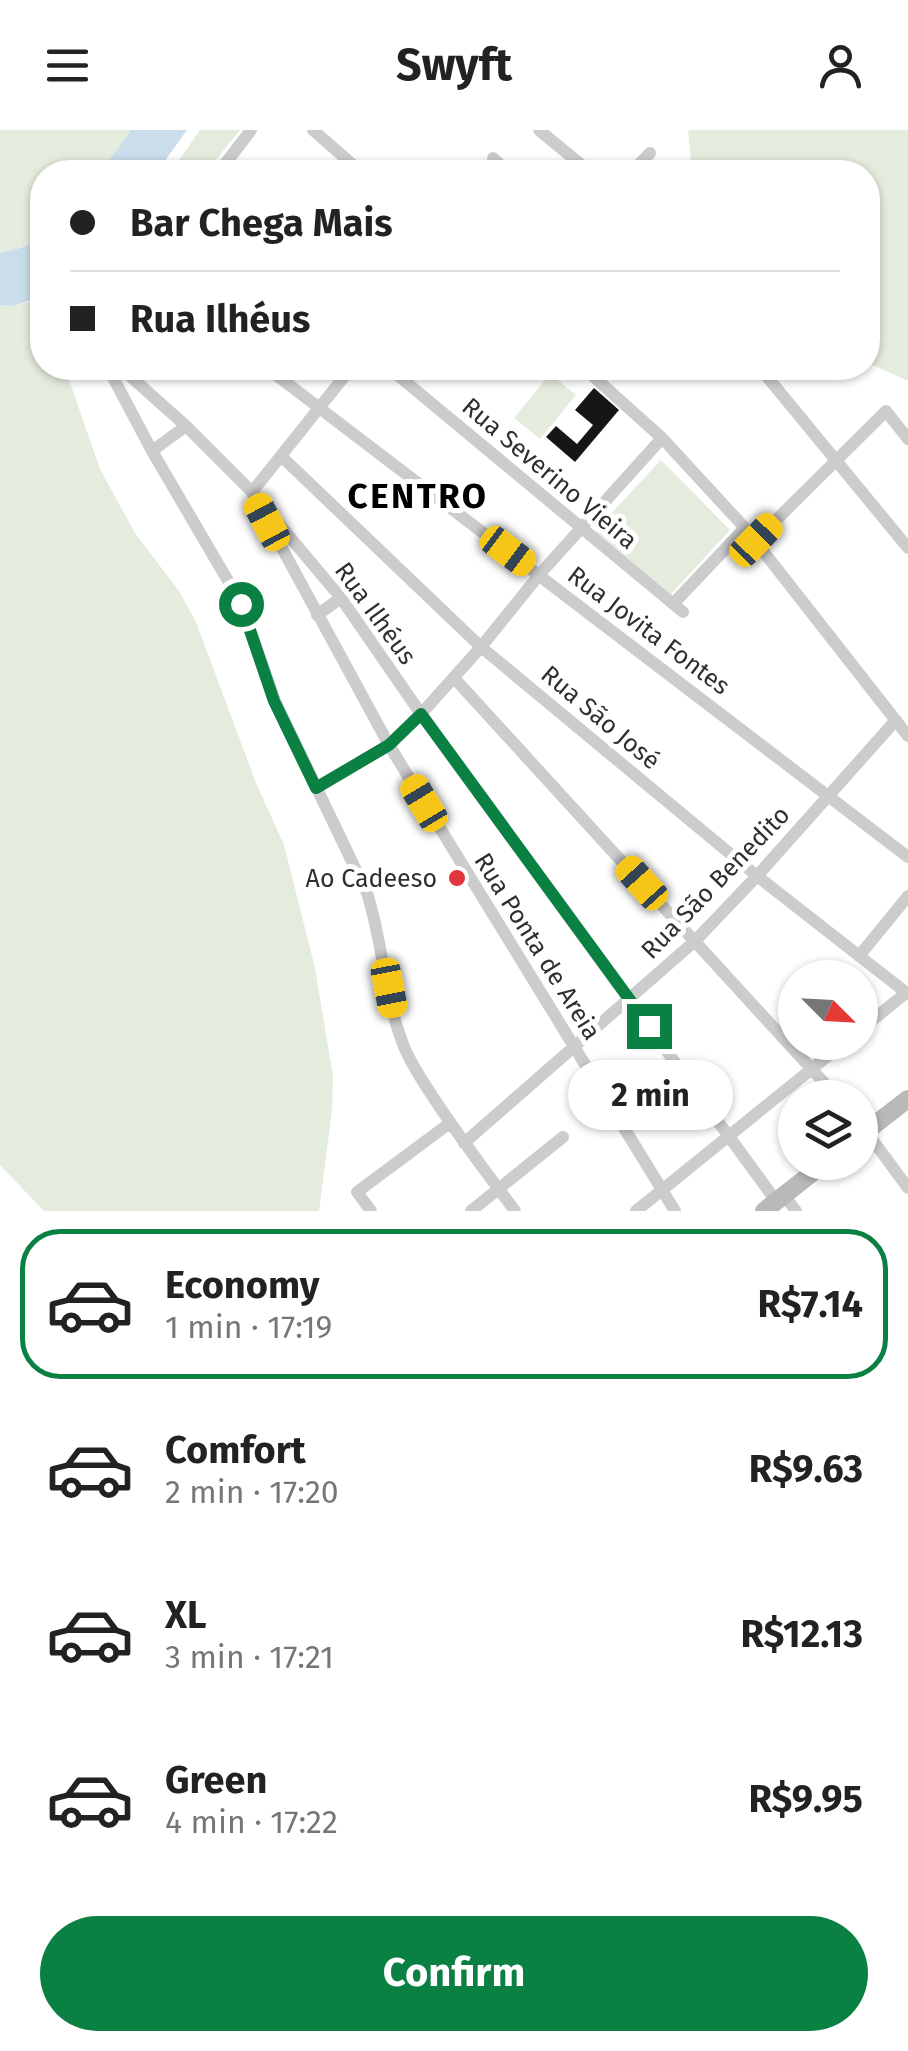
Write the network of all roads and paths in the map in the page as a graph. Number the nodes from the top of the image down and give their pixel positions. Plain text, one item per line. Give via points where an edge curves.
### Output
1 (251, 130) edge
2 (314, 130) edge
3 (540, 130) edge
4 (650, 153) dead end
5 (228, 160) edge
6 (348, 160) edge
7 (576, 160) edge
8 (643, 160) edge
9 (114, 380) edge
10 (135, 380) edge
11 (283, 380) edge
12 (341, 380) edge
13 (403, 380) edge
14 (597, 380) edge
15 (770, 380) edge
16 (319, 408) junction
17 (186, 426) junction
18 (662, 438) junction
19 (908, 439) edge
20 (152, 451) junction
21 (281, 456) junction
22 (836, 459) junction
23 (252, 492) junction
24 (580, 528) junction
25 (745, 528) junction
26 (756, 540) junction
27 (908, 548) edge
28 (539, 575) junction
29 (341, 598) junction
30 (318, 615) junction
31 (481, 647) junction
32 (454, 678) junction
33 (421, 714) junction
34 (896, 720) junction
35 (908, 736) edge
36 (389, 745) junction
37 (316, 788) junction
38 (829, 795) junction
39 (908, 858) edge
40 (757, 876) junction
41 (908, 896) edge
42 (695, 942) junction
43 (859, 956) junction
44 (907, 993) edge
45 (629, 998) junction
46 (878, 1016) edge
47 (573, 1047) junction
48 (824, 1060) edge
49 (814, 1068) junction
50 (824, 1080) edge
51 (908, 1098) edge
52 (878, 1119) edge
53 (450, 1123) junction
54 (730, 1137) junction
55 (563, 1138) dead end
56 (464, 1142) junction
57 (878, 1150) edge
58 (803, 1180) edge
59 (908, 1188) edge
60 (499, 1189) junction
61 (662, 1192) junction
62 (775, 1202) edge
63 (371, 1211) edge
64 (470, 1211) edge
65 (514, 1211) edge
66 (636, 1211) edge
67 (675, 1211) edge
68 (796, 1211) edge

1 - 5 street
2 - 6 street
3 - 7 street
4 - 8 street
9 - 20 street
10 - 17 street, Rua Ilhéus
11 - 16 street, Rua Jovita Fontes
12 - 16 street
13 - 24 street, Rua Severino Vieira
14 - 18 street
15 - 22 street
16 - 21 street
16 - 28 street, Rua Jovita Fontes
17 - 20 street
17 - 23 street, Rua Ilhéus
18 - 24 street
18 - 25 street
19 - 22 street via 886,411
20 - 37 street via 241,604 274,701
21 - 23 street
21 - 31 street, Rua São José
22 - 26 street
22 - 27 street
23 - 29 street, Rua Ilhéus
23 - 30 street, Rua Ponta de Areia
24 - 25 street, Rua Severino Vieira via 678,608
24 - 28 street
25 - 26 street
26 - 34 street
28 - 31 street
28 - 38 street, Rua Jovita Fontes
29 - 30 street
29 - 33 street, Rua Ilhéus
30 - 36 street, Rua Ponta de Areia
31 - 32 street
31 - 40 street, Rua São José
32 - 33 street
32 - 42 street
33 - 36 street
33 - 45 street, Rua Ilhéus
34 - 35 street
34 - 38 street, Rua São Benedito
36 - 37 street
36 - 47 street, Rua Ponta de Areia
37 - 53 street via 367,893 404,1047
38 - 39 street, Rua Jovita Fontes
38 - 40 street, Rua São Benedito
40 - 42 street, Rua São Benedito
40 - 43 street, Rua São José
41 - 43 street
42 - 45 street, Rua São Benedito
42 - 49 street
43 - 44 street, Rua São José
44 - 46 street
45 - 47 street, Rua São Benedito
45 - 54 street, Rua Ilhéus
47 - 56 street, Rua São Benedito
47 - 61 street, Rua Ponta de Areia
48 - 49 street
49 - 50 street
49 - 54 street
51 - 52 street
53 - 56 street
53 - 63 street via 357,1192
54 - 61 street
54 - 62 street, Rua Ilhéus
55 - 60 street
56 - 60 street
57 - 59 street
58 - 62 street
60 - 64 street
60 - 65 street
61 - 66 street
61 - 67 street, Rua Ponta de Areia
62 - 68 street, Rua Ilhéus

